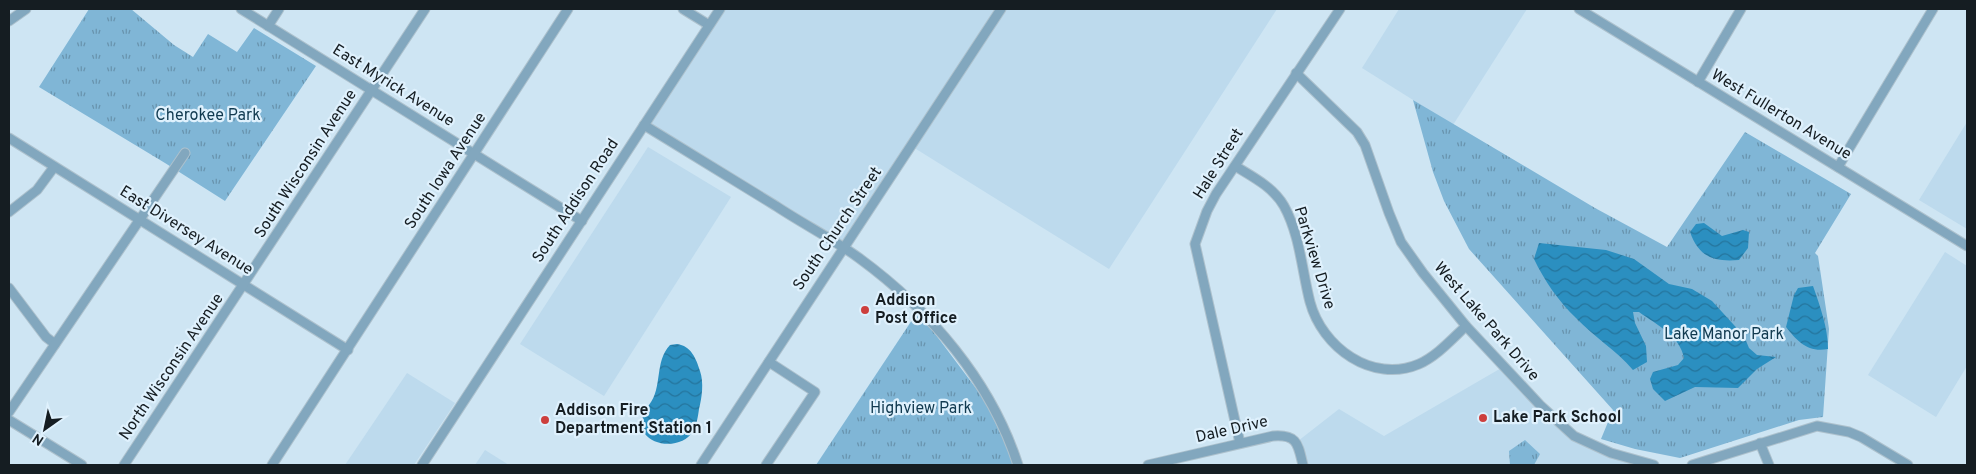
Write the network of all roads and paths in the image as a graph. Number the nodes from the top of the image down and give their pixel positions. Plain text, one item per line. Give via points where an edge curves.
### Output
1 (26, 9) edge
2 (241, 9) edge
3 (279, 9) edge
4 (425, 9) edge
5 (568, 9) edge
6 (684, 9) edge
7 (720, 9) edge
8 (1001, 9) edge
9 (1340, 9) edge
10 (1579, 9) edge
11 (1742, 9) edge
12 (1933, 9) edge
13 (9, 21) edge
14 (709, 25) junction
15 (268, 26) junction
16 (1296, 73) junction
17 (1698, 82) junction
18 (372, 91) junction
19 (644, 125) junction
20 (9, 138) edge
21 (185, 153) dead end
22 (475, 154) junction
23 (1235, 166) junction
24 (54, 167) junction
25 (1838, 167) junction
26 (9, 212) edge
27 (139, 220) junction
28 (582, 220) junction
29 (1967, 246) edge
30 (844, 248) junction
31 (245, 285) junction
32 (9, 288) edge
33 (1466, 326) junction
34 (55, 344) junction
35 (348, 350) junction
36 (768, 362) junction
37 (9, 412) edge
38 (9, 420) edge
39 (1240, 443) junction
40 (1760, 444) junction
41 (82, 465) edge
42 (124, 465) edge
43 (272, 465) edge
44 (422, 465) edge
45 (701, 465) edge
46 (766, 465) edge
47 (1018, 465) edge
48 (1148, 465) edge
49 (1303, 465) edge
50 (1654, 465) edge
51 (1692, 465) edge
52 (1769, 465) edge
53 (1908, 465) edge

1 - 13 street
2 - 15 street, East Myrick Avenue
3 - 15 street
4 - 18 street, South Wisconsin Avenue
5 - 22 street, South Iowa Avenue
6 - 14 street
7 - 14 street, South Addison Road
8 - 30 street, South Church Street
9 - 16 street, Hale Street
10 - 17 street, West Fullerton Avenue
11 - 17 street
12 - 25 street
14 - 19 street, South Addison Road
15 - 18 street, East Myrick Avenue
16 - 23 street, Hale Street
16 - 33 street, West Lake Park Drive via 1357,132 1365,145 1401,242
17 - 25 street, West Fullerton Avenue
18 - 22 street, East Myrick Avenue
18 - 31 street, South Wisconsin Avenue
19 - 28 street, South Addison Road
19 - 30 street
20 - 24 street, East Diversey Avenue
21 - 27 street
22 - 28 street, East Myrick Avenue
22 - 35 street, South Iowa Avenue
23 - 33 street, Parkview Drive via 1268,187 1285,208 1294,230 1316,319 1348,356 1381,369 1406,368 1428,359
23 - 39 street, Hale Street via 1206,211 1195,244
24 - 26 street via 37,190
24 - 27 street, East Diversey Avenue
25 - 29 street, West Fullerton Avenue
27 - 31 street, East Diversey Avenue
27 - 34 street
28 - 44 street, South Addison Road
30 - 36 street, South Church Street
30 - 47 street via 909,298 962,357 1001,422
31 - 35 street, East Diversey Avenue
31 - 42 street, North Wisconsin Avenue
32 - 34 street via 46,337
33 - 50 street, West Lake Park Drive via 1540,405 1574,436 1612,453
34 - 37 street
35 - 43 street, South Iowa Avenue
36 - 45 street, South Church Street
36 - 46 street via 815,392
38 - 41 street
39 - 48 street, Dale Drive
39 - 49 street, Dale Drive via 1273,436 1291,437 1297,443
40 - 51 street
40 - 52 street
40 - 53 street via 1817,426 1861,436

